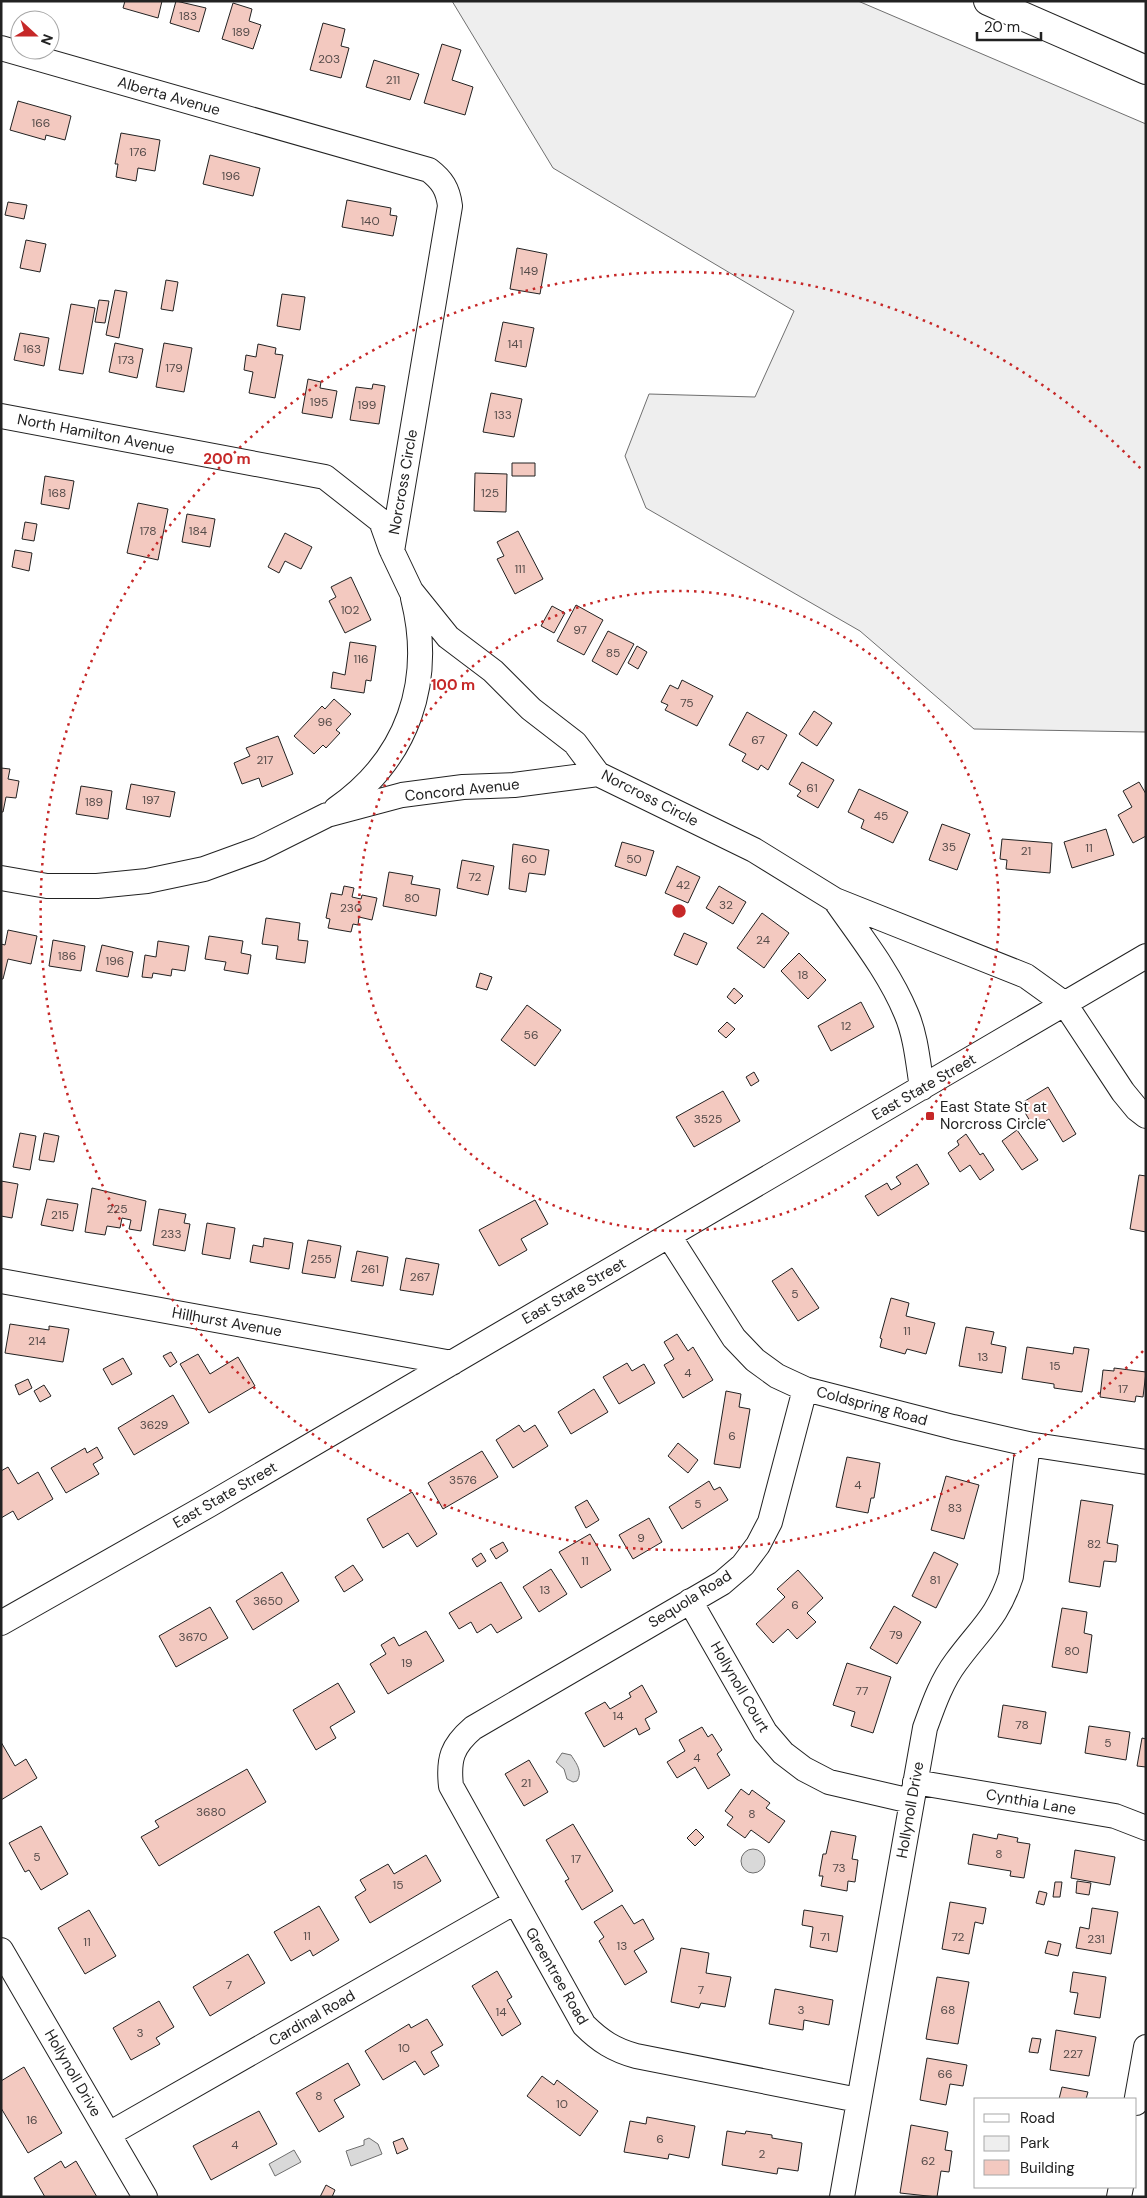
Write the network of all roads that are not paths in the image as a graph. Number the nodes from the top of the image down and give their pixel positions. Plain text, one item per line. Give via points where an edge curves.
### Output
1 (988, 1) edge
2 (1, 48) edge
3 (1146, 70) edge
4 (338, 144) joint
5 (1, 416) edge
6 (392, 551) junction
7 (411, 591) junction
8 (598, 774) junction
9 (326, 815) junction
10 (1, 878) edge
11 (835, 900) junction
12 (1146, 956) edge
13 (1064, 1004) junction
14 (922, 1088) junction
15 (1146, 1116) edge
16 (669, 1236) junction
17 (1, 1281) edge
18 (452, 1363) junction
19 (804, 1388) junction
20 (1028, 1444) junction
21 (1146, 1462) edge
22 (690, 1601) junction
23 (1, 1623) edge
24 (473, 1728) joint
25 (913, 1792) junction
26 (1146, 1828) edge
27 (515, 1902) junction
28 (1, 1950) edge
29 (1146, 2047) edge
30 (1137, 2098) edge
31 (858, 2100) junction
32 (109, 2134) junction
33 (145, 2197) edge
34 (842, 2197) edge

1 - 3 highway
2 - 4 street, Alberta Avenue
4 - 6 street, Norcross Circle via 429,170 440,178 448,191 450,206
5 - 6 street, North Hamilton Avenue via 325,477 380,521
6 - 7 street, Norcross Circle
7 - 8 street, Norcross Circle via 448,637 493,671 531,709 575,743
7 - 9 street, Concord Avenue via 419,623 421,655 418,688 409,719 396,746 377,772 354,796
8 - 9 street, Concord Avenue via 402,795
8 - 11 street, Norcross Circle via 754,850
9 - 10 street, Concord Avenue via 259,849 204,868 147,881 47,886
11 - 13 street, Norcross Circle via 1026,976
11 - 14 street via 892,983 907,1015
12 - 13 street, East State Street
13 - 14 street, East State Street
13 - 15 street, Norcross Circle via 1123,1092
14 - 16 street, East State Street
16 - 18 street, East State Street
16 - 19 street, Coldspring Road via 734,1338 755,1360
17 - 18 street, Hillhurst Avenue
18 - 23 street, East State Street
19 - 20 street, Coldspring Road
19 - 22 street, Sequola Road via 770,1522 758,1545 743,1565
20 - 21 street, Coldspring Road
20 - 25 street, Hollynoll Drive via 1011,1576 1005,1596 994,1617 955,1663 938,1693 925,1728
22 - 24 street, Sequola Road
22 - 25 street, Hollynoll Court via 765,1732 784,1753 804,1769 829,1782
24 - 27 street, Greentree Road via 460,1739 452,1753 449,1769 451,1786
25 - 26 street, Cynthia Lane via 1115,1816
25 - 31 street, Hollynoll Drive
27 - 31 street, Greentree Road via 584,2025 599,2041 617,2051
27 - 32 street, Cardinal Road
28 - 32 street, Hollynoll Drive
29 - 30 street
31 - 34 street, Hollynoll Drive
32 - 33 street, Hollynoll Drive

